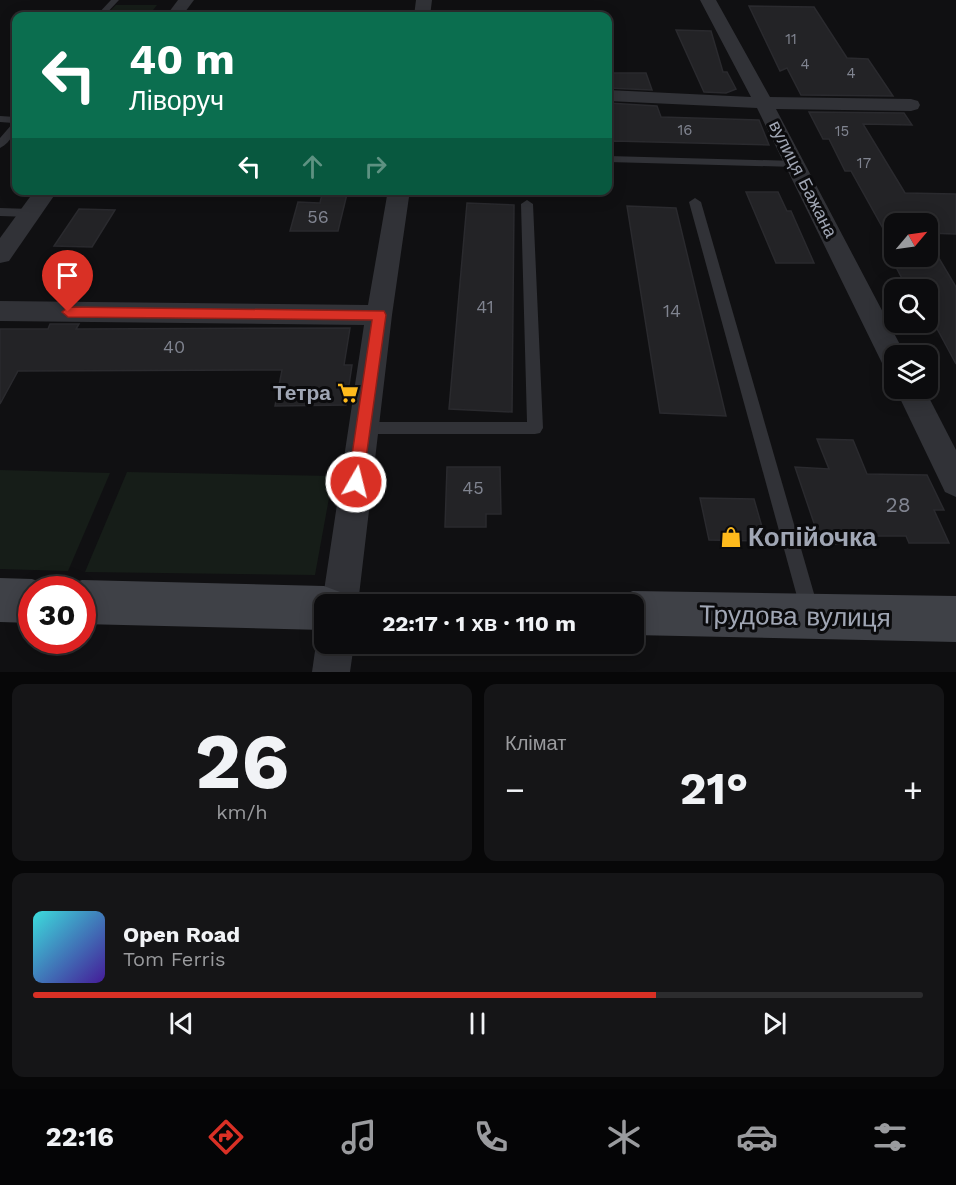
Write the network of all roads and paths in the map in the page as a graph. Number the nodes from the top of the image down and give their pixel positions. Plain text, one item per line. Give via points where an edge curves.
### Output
1 (115, 0) edge
2 (708, 0) edge
3 (104, 12) edge
4 (612, 96) edge
5 (764, 103) junction
6 (911, 105) dead end
7 (12, 130) edge
8 (0, 145) edge
9 (612, 159) edge
10 (795, 164) junction
11 (44, 195) edge
12 (398, 195) edge
13 (695, 201) dead end
14 (527, 204) dead end
15 (0, 212) edge
16 (31, 213) junction
17 (0, 255) edge
18 (0, 311) edge
19 (379, 315) junction
20 (886, 345) edge
21 (914, 399) edge
22 (364, 428) junction
23 (956, 482) edge
24 (341, 594) edge
25 (0, 600) edge
26 (18, 601) edge
27 (96, 602) edge
28 (314, 608) edge
29 (644, 613) edge
30 (812, 616) junction
31 (956, 619) edge
32 (334, 654) edge
33 (331, 672) edge

1 - 3 lane
2 - 5 street, вулиця Бажана
4 - 5 street
5 - 6 street
5 - 10 street, вулиця Бажана
7 - 8 lane
9 - 10 lane
10 - 20 street, вулиця Бажана
11 - 16 street
12 - 19 street
13 - 30 lane
14 - 22 lane via 535,428
15 - 16 lane
16 - 17 street
18 - 19 street
19 - 22 street
21 - 23 street
22 - 24 street
25 - 26 main road
27 - 28 main road
29 - 30 main road, Трудова вулиця
30 - 31 main road, Трудова вулиця
32 - 33 street

